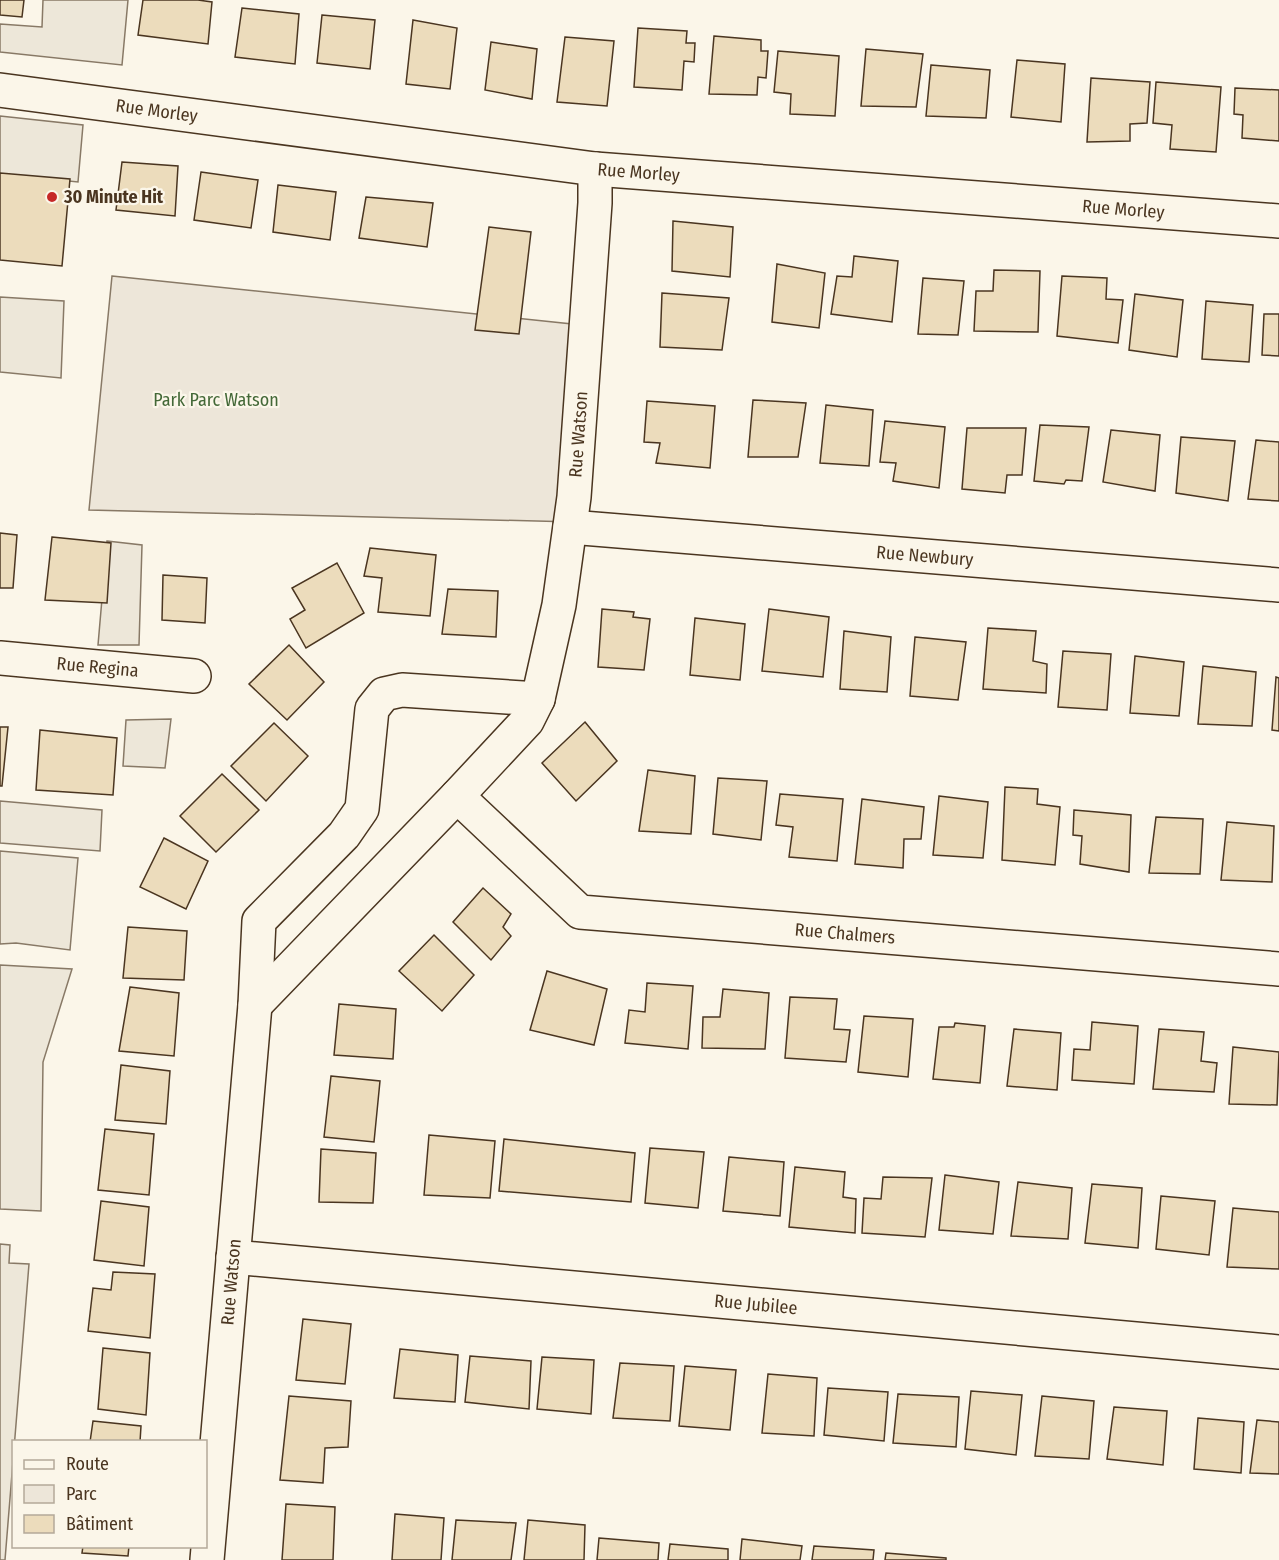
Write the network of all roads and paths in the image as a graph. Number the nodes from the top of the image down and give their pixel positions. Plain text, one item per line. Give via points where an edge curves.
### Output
1 (0, 90) edge
2 (595, 169) junction
3 (1279, 221) edge
4 (570, 527) junction
5 (1279, 585) edge
6 (0, 658) edge
7 (194, 676) dead end
8 (538, 699) junction
9 (457, 796) junction
10 (1279, 969) edge
11 (255, 1005) junction
12 (233, 1257) junction
13 (1279, 1352) edge
14 (207, 1560) edge

1 - 2 street, Rue Morley
2 - 3 street, Rue Morley
2 - 4 street, Rue Watson via 595,215
4 - 5 street, Rue Newbury
4 - 8 street, Rue Watson via 559,604
6 - 7 street, Rue Regina
8 - 9 street, Rue Watson via 526,721
8 - 11 street, Rue Watson via 402,690 384,694 372,709 362,809 344,835 259,921
9 - 10 street, Rue Chalmers via 580,912
9 - 11 street, Rue Watson
11 - 12 street, Rue Watson
12 - 13 street, Rue Jubilee
12 - 14 street, Rue Watson

